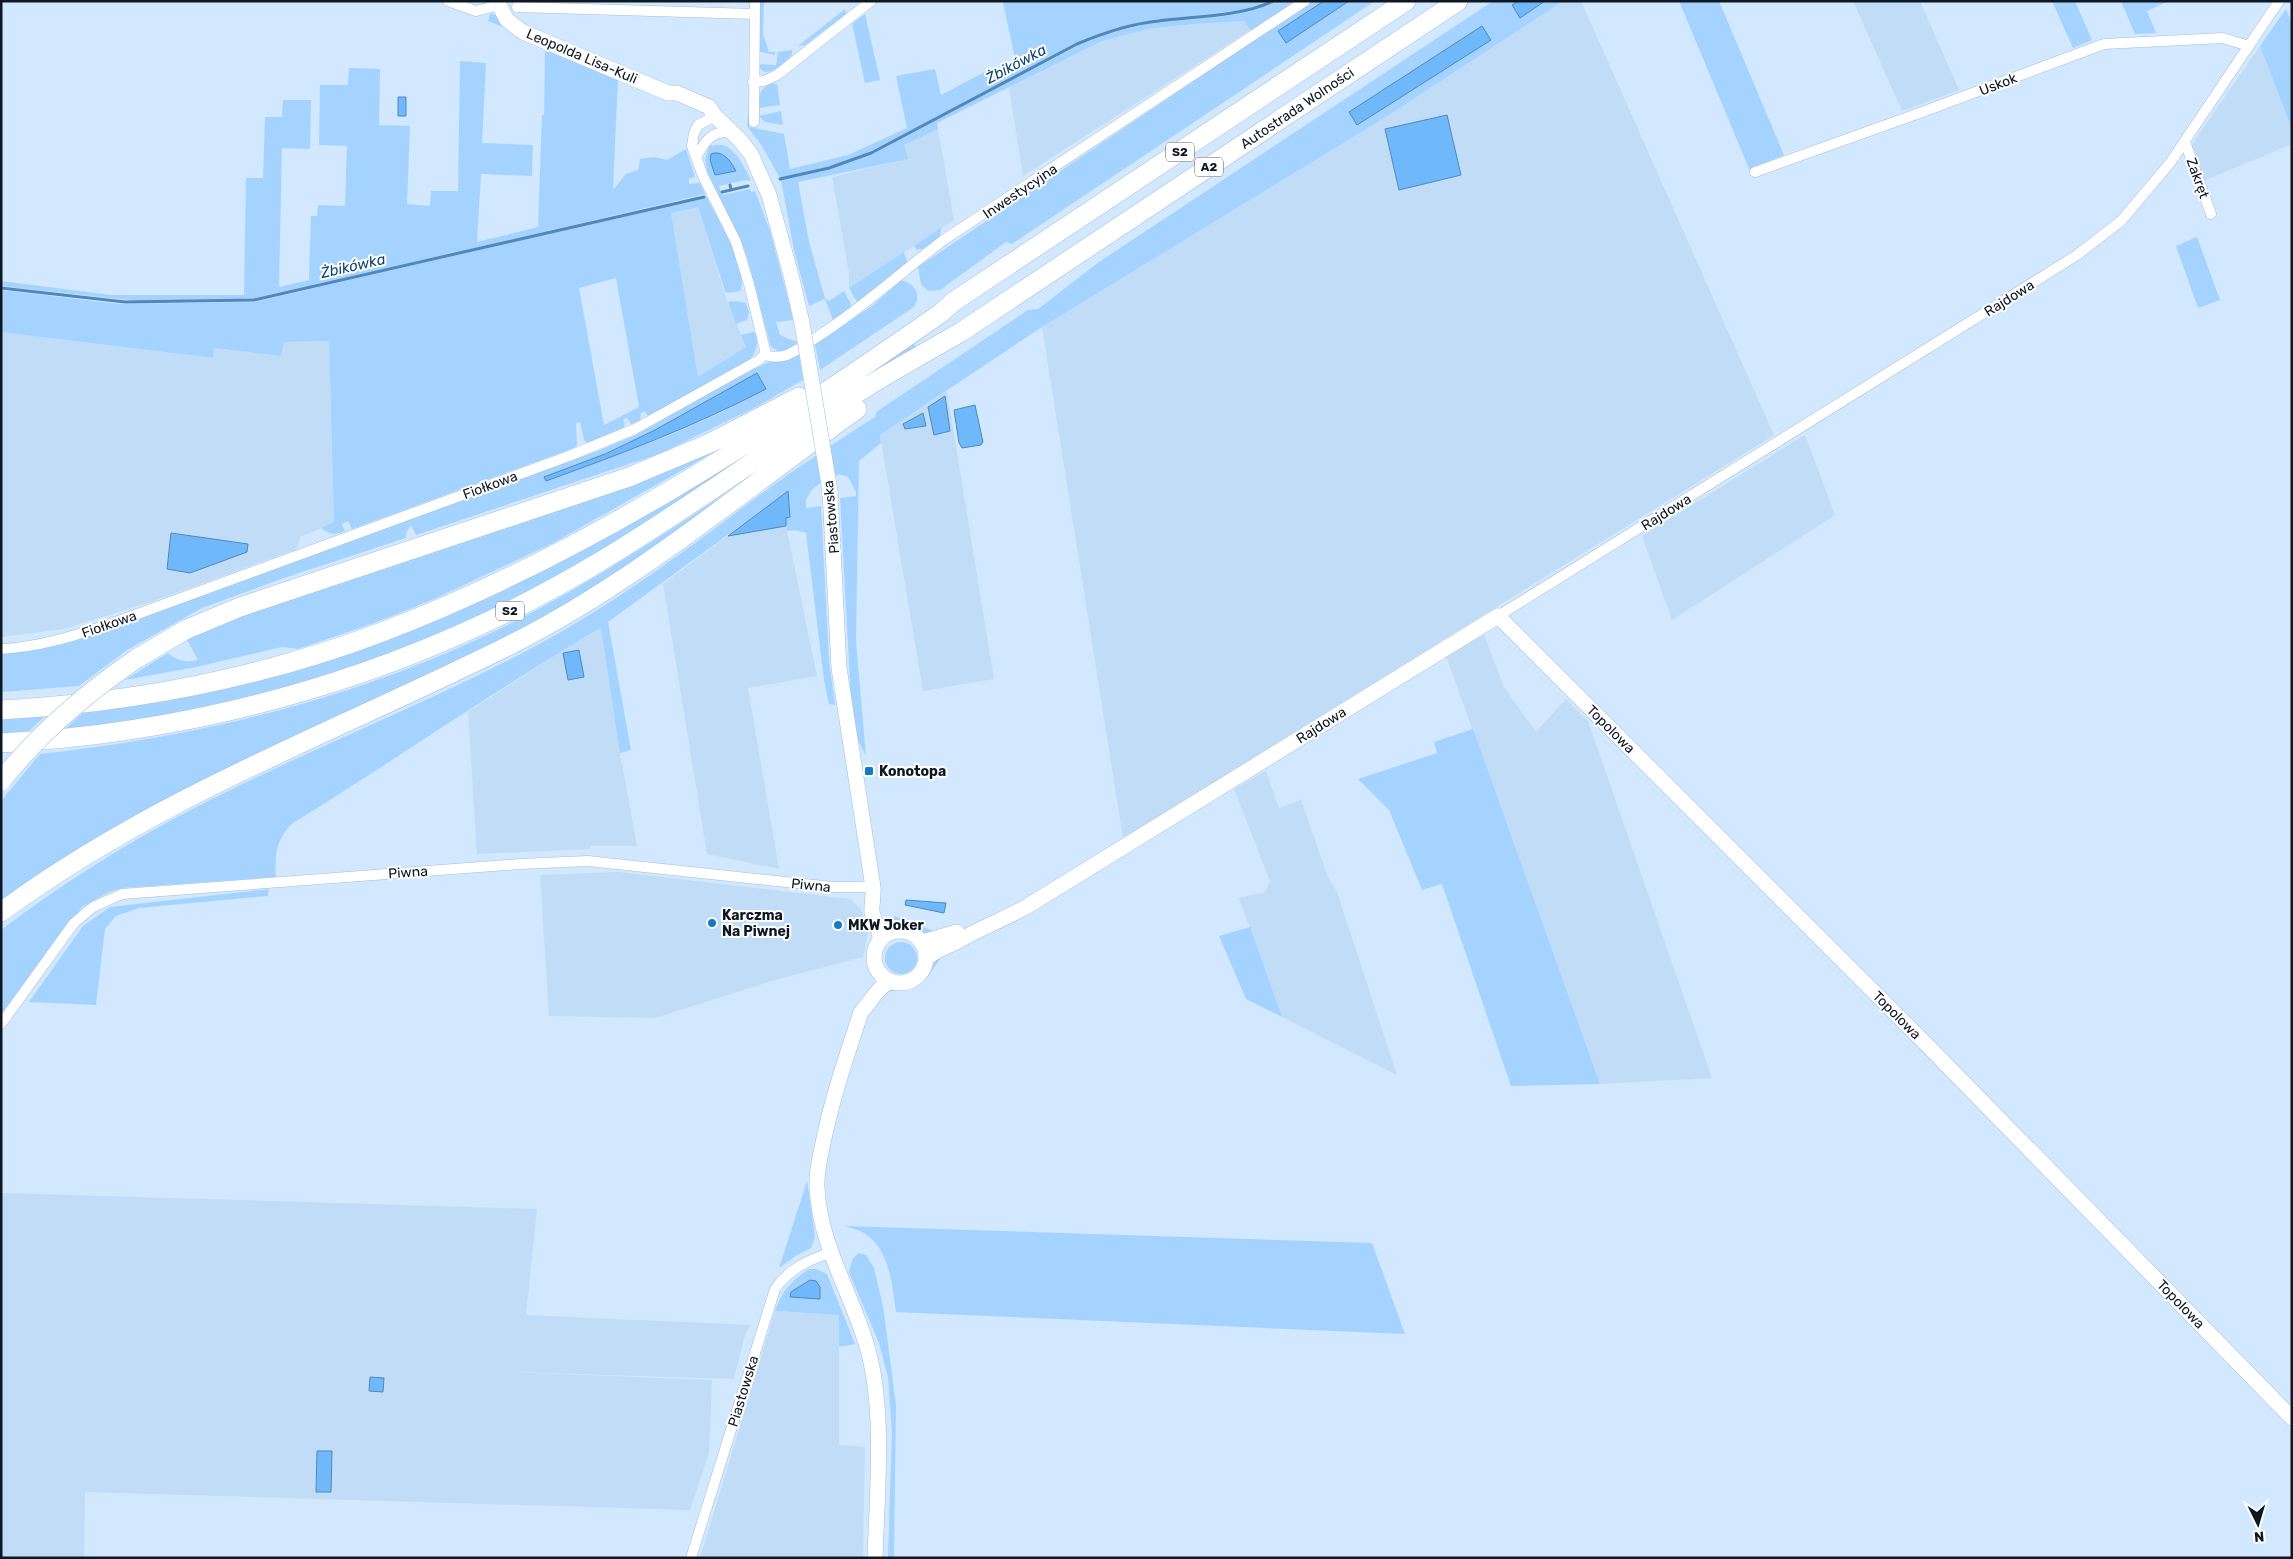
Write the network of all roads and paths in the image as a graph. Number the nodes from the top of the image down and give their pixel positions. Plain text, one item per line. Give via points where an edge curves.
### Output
1 (448, 1) edge
2 (755, 1) edge
3 (871, 1) edge
4 (1305, 1) edge
5 (1406, 1) edge
6 (1458, 1) edge
7 (2279, 1) edge
8 (498, 3) edge
9 (517, 6) dead end
10 (754, 14) junction
11 (2249, 46) junction
12 (753, 82) junction
13 (715, 116) junction
14 (754, 122) dead end
15 (733, 133) junction
16 (2185, 142) junction
17 (744, 145) joint
18 (697, 156) junction
19 (1755, 172) dead end
20 (2211, 214) dead end
21 (954, 302) junction
22 (961, 332) junction
23 (764, 354) junction
24 (1498, 616) junction
25 (1, 649) edge
26 (1, 710) edge
27 (1, 743) edge
28 (1, 781) edge
29 (874, 893) junction
30 (1, 912) edge
31 (896, 932) junction
32 (972, 932) junction
33 (880, 941) junction
34 (921, 941) junction
35 (926, 959) junction
36 (878, 970) junction
37 (891, 981) junction
38 (860, 1012) junction
39 (1, 1024) edge
40 (830, 1252) junction
41 (2292, 1418) edge
42 (691, 1558) edge
43 (875, 1558) edge

1 - 8 street, Leopolda Lisa-Kuli via 476,11
2 - 10 street
3 - 12 street via 777,75
4 - 23 street, Inwestycyjna via 945,239 864,306 810,342 786,355 772,357
5 - 21 highway, S2
6 - 22 highway, Autostrada Wolności / A2
7 - 11 street, Rajdowa
8 - 13 street, Leopolda Lisa-Kuli via 507,20 523,32 668,93 677,93 709,107
9 - 10 street
10 - 12 street
11 - 16 street, Rajdowa
11 - 19 street, Uskok via 2223,38 2104,44
12 - 14 street
13 - 15 street, Leopolda Lisa-Kuli
13 - 18 street via 698,125 694,133 692,146
15 - 17 street, Leopolda Lisa-Kuli
15 - 18 street via 712,135
16 - 20 street, Zakręt
16 - 24 street, Rajdowa via 2122,221 2077,255
17 - 29 street, Piastowska, bridge via 757,165 769,195 802,323 830,491 839,668
18 - 23 street via 703,176 736,242 756,310
21 - 26 highway, S2 via 828,392 639,509 536,564 429,613 335,648 202,684 107,700
21 - 28 highway, bridge via 932,310 800,396 694,451 590,492 240,607 185,630 136,658 94,688 52,724
22 - 27 highway, S2 via 877,381 600,562 469,631 362,674 252,706 153,727
22 - 30 highway via 658,554 580,606 511,645 151,816 69,865
23 - 25 street, Fiołkowa via 752,364 635,429 569,456 114,623 62,640 25,648
24 - 32 street, Rajdowa via 1026,907
24 - 41 street, Topolowa via 1933,1051
29 - 31 street, Piastowska
29 - 33 street, Piastowska via 872,913 880,931
29 - 39 street, Piwna via 588,861 122,894 93,907 74,923
31 - 33 street
31 - 34 street via 907,932
32 - 34 street, Rajdowa via 956,932
32 - 35 street, Rajdowa
33 - 36 street via 875,955
34 - 35 street
35 - 37 street via 914,979
36 - 37 street
36 - 38 street via 859,1000
37 - 38 street via 878,989
38 - 40 street via 827,1120 819,1162 820,1213
40 - 42 street, Piastowska via 804,1262 786,1275 775,1289
40 - 43 street via 864,1336 872,1367 877,1423

